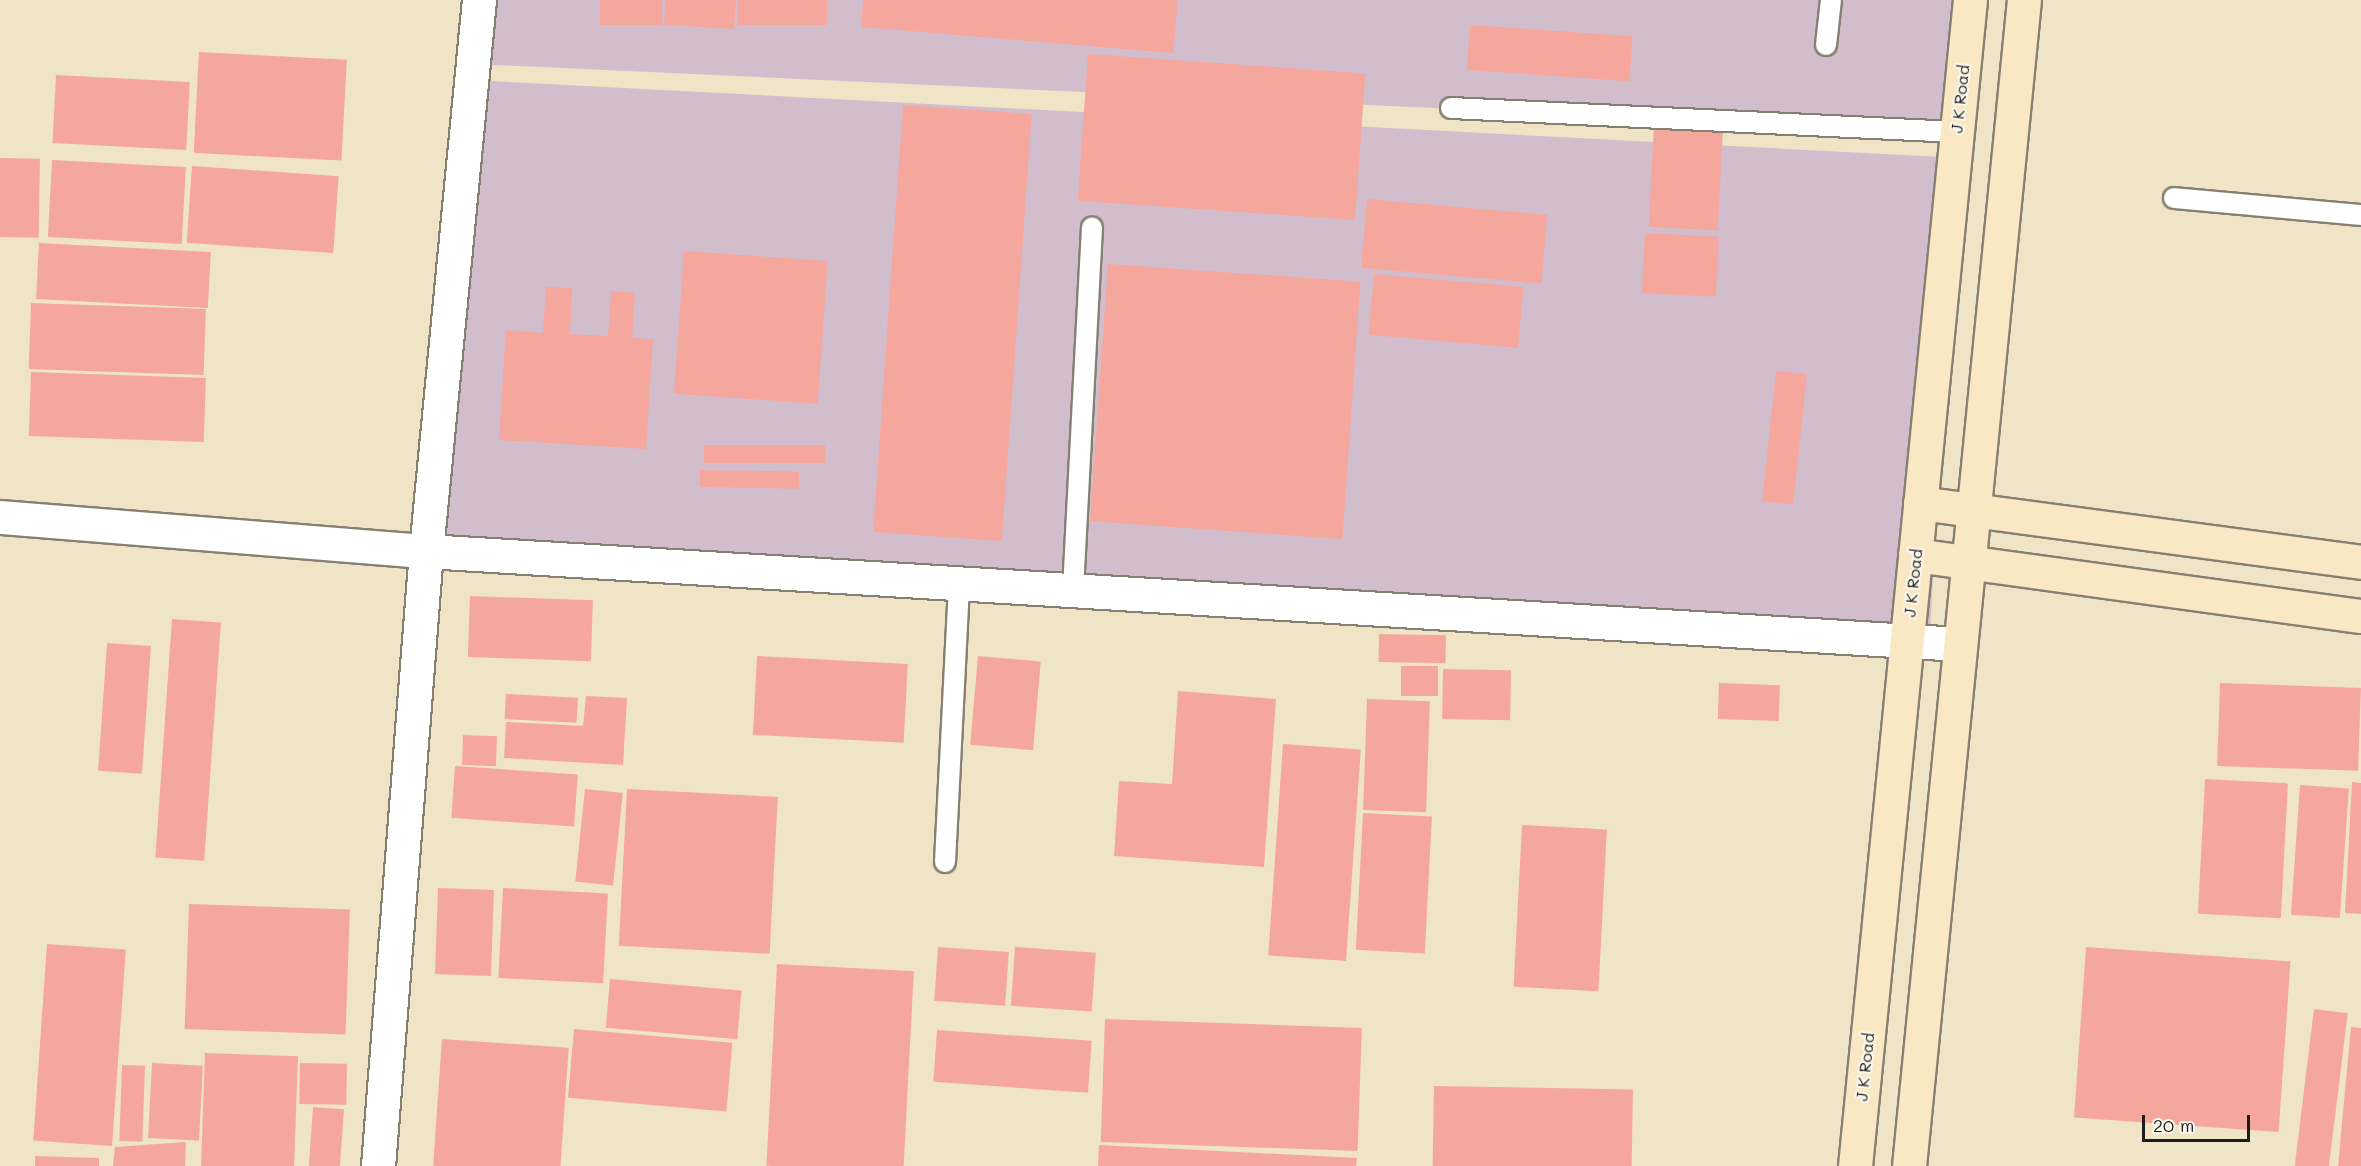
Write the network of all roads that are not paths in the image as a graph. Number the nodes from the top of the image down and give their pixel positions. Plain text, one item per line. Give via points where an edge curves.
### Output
1 (479, 0) edge
2 (1831, 0) edge
3 (1970, 0) edge
4 (2024, 0) edge
5 (1826, 45) dead end
6 (1451, 108) dead end
7 (1957, 132) junction
8 (2174, 198) dead end
9 (2361, 215) edge
10 (1092, 227) dead end
11 (1920, 503) junction
12 (1974, 507) junction
13 (0, 517) edge
14 (426, 551) junction
15 (1915, 555) junction
16 (1969, 560) junction
17 (2361, 562) edge
18 (959, 583) junction
19 (1073, 590) junction
20 (2361, 616) edge
21 (1906, 641) junction
22 (1960, 644) junction
23 (945, 862) dead end
24 (378, 1166) edge
25 (1855, 1166) edge
26 (1910, 1166) edge

1 - 14 street
2 - 5 lane
3 - 7 main road, J K Road
4 - 12 main road
6 - 7 lane
7 - 11 main road, J K Road
8 - 9 lane
10 - 19 lane
11 - 12 main road
11 - 15 main road, J K Road
12 - 16 main road
12 - 17 main road
13 - 14 street
14 - 18 street
14 - 24 street
15 - 16 main road
15 - 21 main road, J K Road
16 - 20 main road
16 - 22 main road
18 - 19 street
18 - 23 lane
19 - 21 street
21 - 22 street
21 - 25 main road, J K Road
22 - 26 main road

